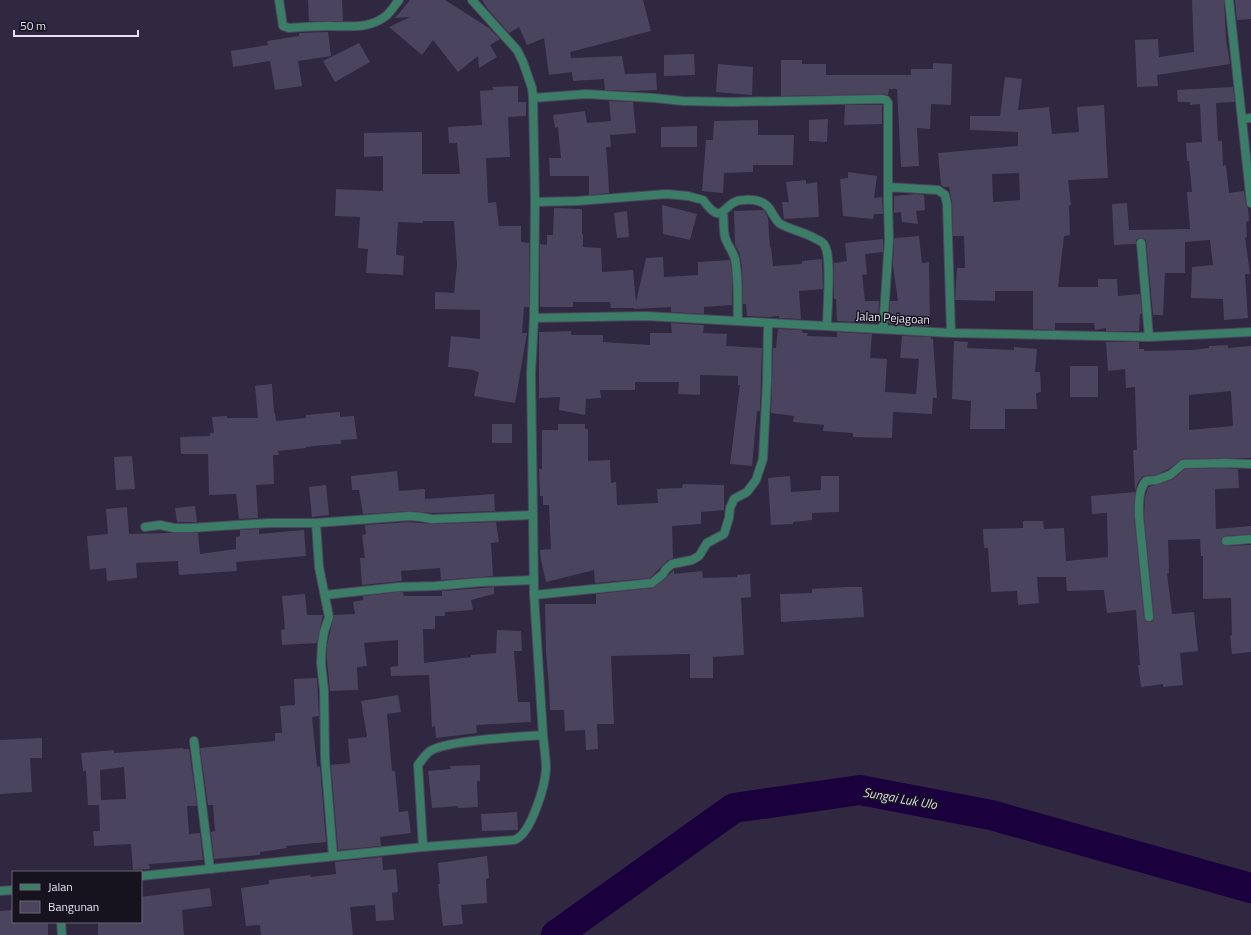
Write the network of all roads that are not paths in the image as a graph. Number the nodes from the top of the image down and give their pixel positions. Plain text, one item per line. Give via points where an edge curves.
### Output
1 (279, 0) edge
2 (399, 0) edge
3 (472, 0) edge
4 (1229, 0) edge
5 (533, 98) junction
6 (1251, 118) edge
7 (1242, 119) junction
8 (888, 187) junction
9 (535, 202) junction
10 (1251, 203) edge
11 (723, 212) junction
12 (1141, 243) dead end
13 (534, 318) junction
14 (738, 321) junction
15 (768, 322) junction
16 (827, 326) junction
17 (883, 329) junction
18 (1251, 332) edge
19 (952, 333) junction
20 (1149, 337) junction
21 (1251, 464) edge
22 (533, 515) junction
23 (316, 523) junction
24 (145, 527) dead end
25 (1251, 539) edge
26 (1226, 541) dead end
27 (534, 580) junction
28 (325, 595) junction
29 (534, 595) junction
30 (1149, 617) dead end
31 (543, 735) junction
32 (194, 741) dead end
33 (423, 847) junction
34 (333, 856) junction
35 (210, 869) junction
36 (142, 876) edge
37 (12, 890) edge
38 (0, 891) edge
39 (61, 923) edge
40 (62, 935) edge

1 - 2 street via 283,26 289,28 350,27 367,24 383,19
3 - 5 street via 517,50 532,88
4 - 7 street
5 - 8 street via 586,94 732,102 886,100
5 - 9 street
6 - 7 street
7 - 10 street
8 - 17 street via 889,240
8 - 19 street via 938,190 945,195
9 - 11 street via 666,194 703,200 713,212
9 - 13 street
11 - 14 street via 725,237 735,261
11 - 16 street via 736,201 763,202 779,222 816,238 825,245 828,275
12 - 20 street
13 - 14 street, Jalan Pejagoan via 646,316
13 - 22 street via 531,374
14 - 15 street, Jalan Pejagoan
15 - 16 street, Jalan Pejagoan
15 - 29 street via 763,459 756,480 747,492 734,499 724,534 707,543 699,556 672,564 652,582
16 - 17 street, Jalan Pejagoan
17 - 19 street, Jalan Pejagoan
18 - 20 street, Jalan Pejagoan
19 - 20 street, Jalan Pejagoan
21 - 30 street via 1183,464 1170,474 1146,481 1142,485 1139,516
22 - 23 street via 432,519 410,516
22 - 27 street
23 - 24 street via 190,528 160,525
23 - 28 street via 319,567
25 - 26 street
27 - 28 street via 398,587
27 - 29 street
28 - 34 street via 329,617 324,632 321,663
29 - 31 street
31 - 33 street via 546,768 543,790 521,837 514,840
31 - 33 street via 454,744 431,750 418,765
32 - 35 street
33 - 34 street
34 - 35 street
35 - 36 street
37 - 38 street
39 - 40 street

